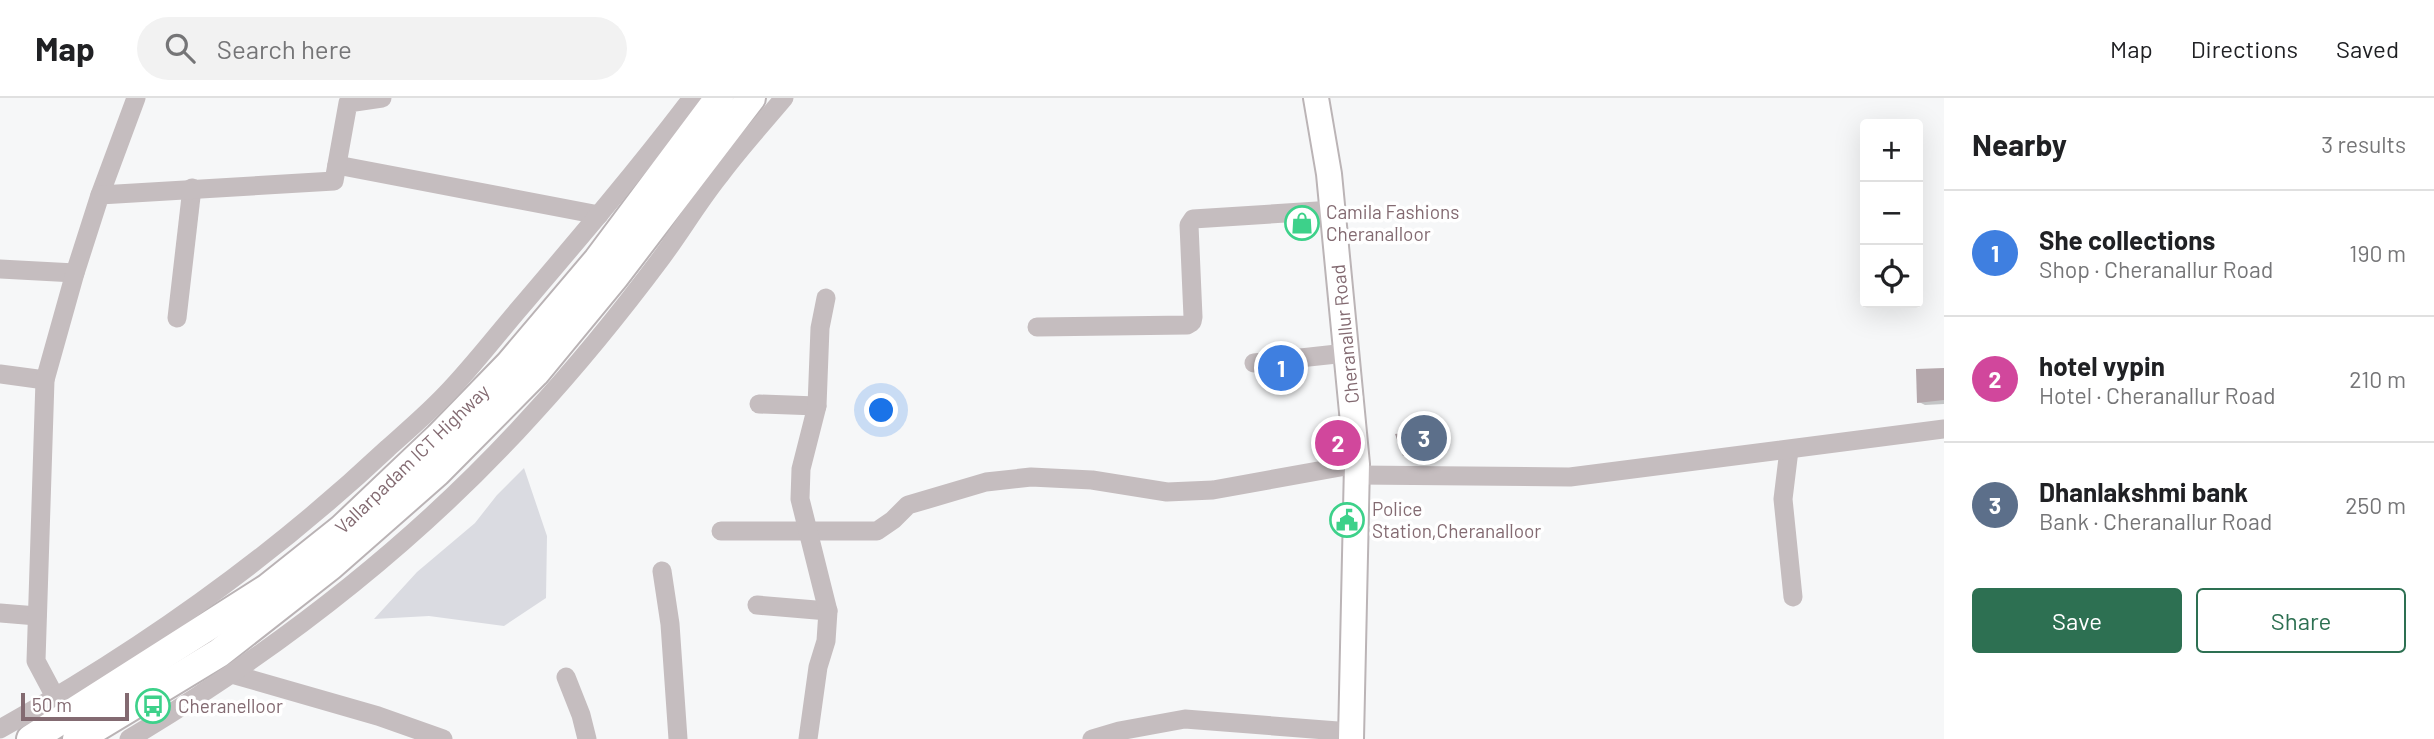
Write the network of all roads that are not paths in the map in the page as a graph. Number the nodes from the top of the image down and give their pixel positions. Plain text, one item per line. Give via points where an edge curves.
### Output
1 (136, 98) edge
2 (382, 98) edge
3 (692, 98) edge
4 (719, 98) edge
5 (751, 98) edge
6 (784, 98) edge
7 (1316, 98) edge
8 (348, 100) edge
9 (694, 151) junction
10 (337, 165) junction
11 (192, 188) junction
12 (100, 195) junction
13 (1333, 210) junction
14 (599, 215) junction
15 (0, 269) edge
16 (75, 273) junction
17 (826, 298) dead end
18 (177, 317) dead end
19 (1037, 327) dead end
20 (1346, 353) junction
21 (1254, 363) dead end
22 (0, 374) edge
23 (45, 380) junction
24 (759, 404) dead end
25 (817, 406) junction
26 (1944, 429) edge
27 (1789, 450) junction
28 (1357, 469) junction
29 (721, 531) dead end
30 (809, 533) junction
31 (662, 571) dead end
32 (1793, 597) dead end
33 (757, 605) dead end
34 (828, 611) junction
35 (0, 613) edge
36 (37, 616) junction
37 (232, 674) junction
38 (566, 677) dead end
39 (73, 726) edge
40 (0, 729) edge
41 (155, 732) edge
42 (1351, 735) edge
43 (31, 739) edge
44 (129, 739) edge
45 (443, 739) edge
46 (587, 739) edge
47 (678, 739) edge
48 (808, 739) edge
49 (1092, 739) edge

1 - 12 street
2 - 8 street
3 - 9 street
4 - 9 highway, Vallarpadam ICT Highway
5 - 9 highway, Vallarpadam ICT Highway
6 - 9 street
7 - 13 main road, Cheranallur Road
8 - 10 street
9 - 14 street
9 - 37 street via 664,255 530,417 394,548
9 - 39 highway, Vallarpadam ICT Highway via 535,373 437,472 330,566 219,653
10 - 11 street via 334,181
10 - 14 street
11 - 12 street
11 - 18 street
12 - 16 street
13 - 19 street via 1193,219 1189,225 1193,317 1187,325
13 - 20 main road, Cheranallur Road
14 - 39 street via 444,396 306,522 179,617
15 - 16 street
16 - 23 street
17 - 25 street
20 - 21 street
20 - 28 main road, Cheranallur Road
22 - 23 street
23 - 36 street
24 - 25 street
25 - 30 street via 801,469 800,499
26 - 27 street
27 - 28 street via 1570,477
27 - 32 street via 1783,499
28 - 30 street via 1213,490 1167,492 1092,480 1031,477 986,482 908,505 877,531
28 - 42 main road, Cheranallur Road
29 - 30 street
30 - 34 street
31 - 47 street
33 - 34 street
34 - 48 street
35 - 36 street
36 - 39 street via 36,661
37 - 41 street
37 - 45 street
38 - 46 street
39 - 40 street
39 - 43 highway, Vallarpadam ICT Highway
41 - 44 street
42 - 49 street via 1275,724 1185,719

